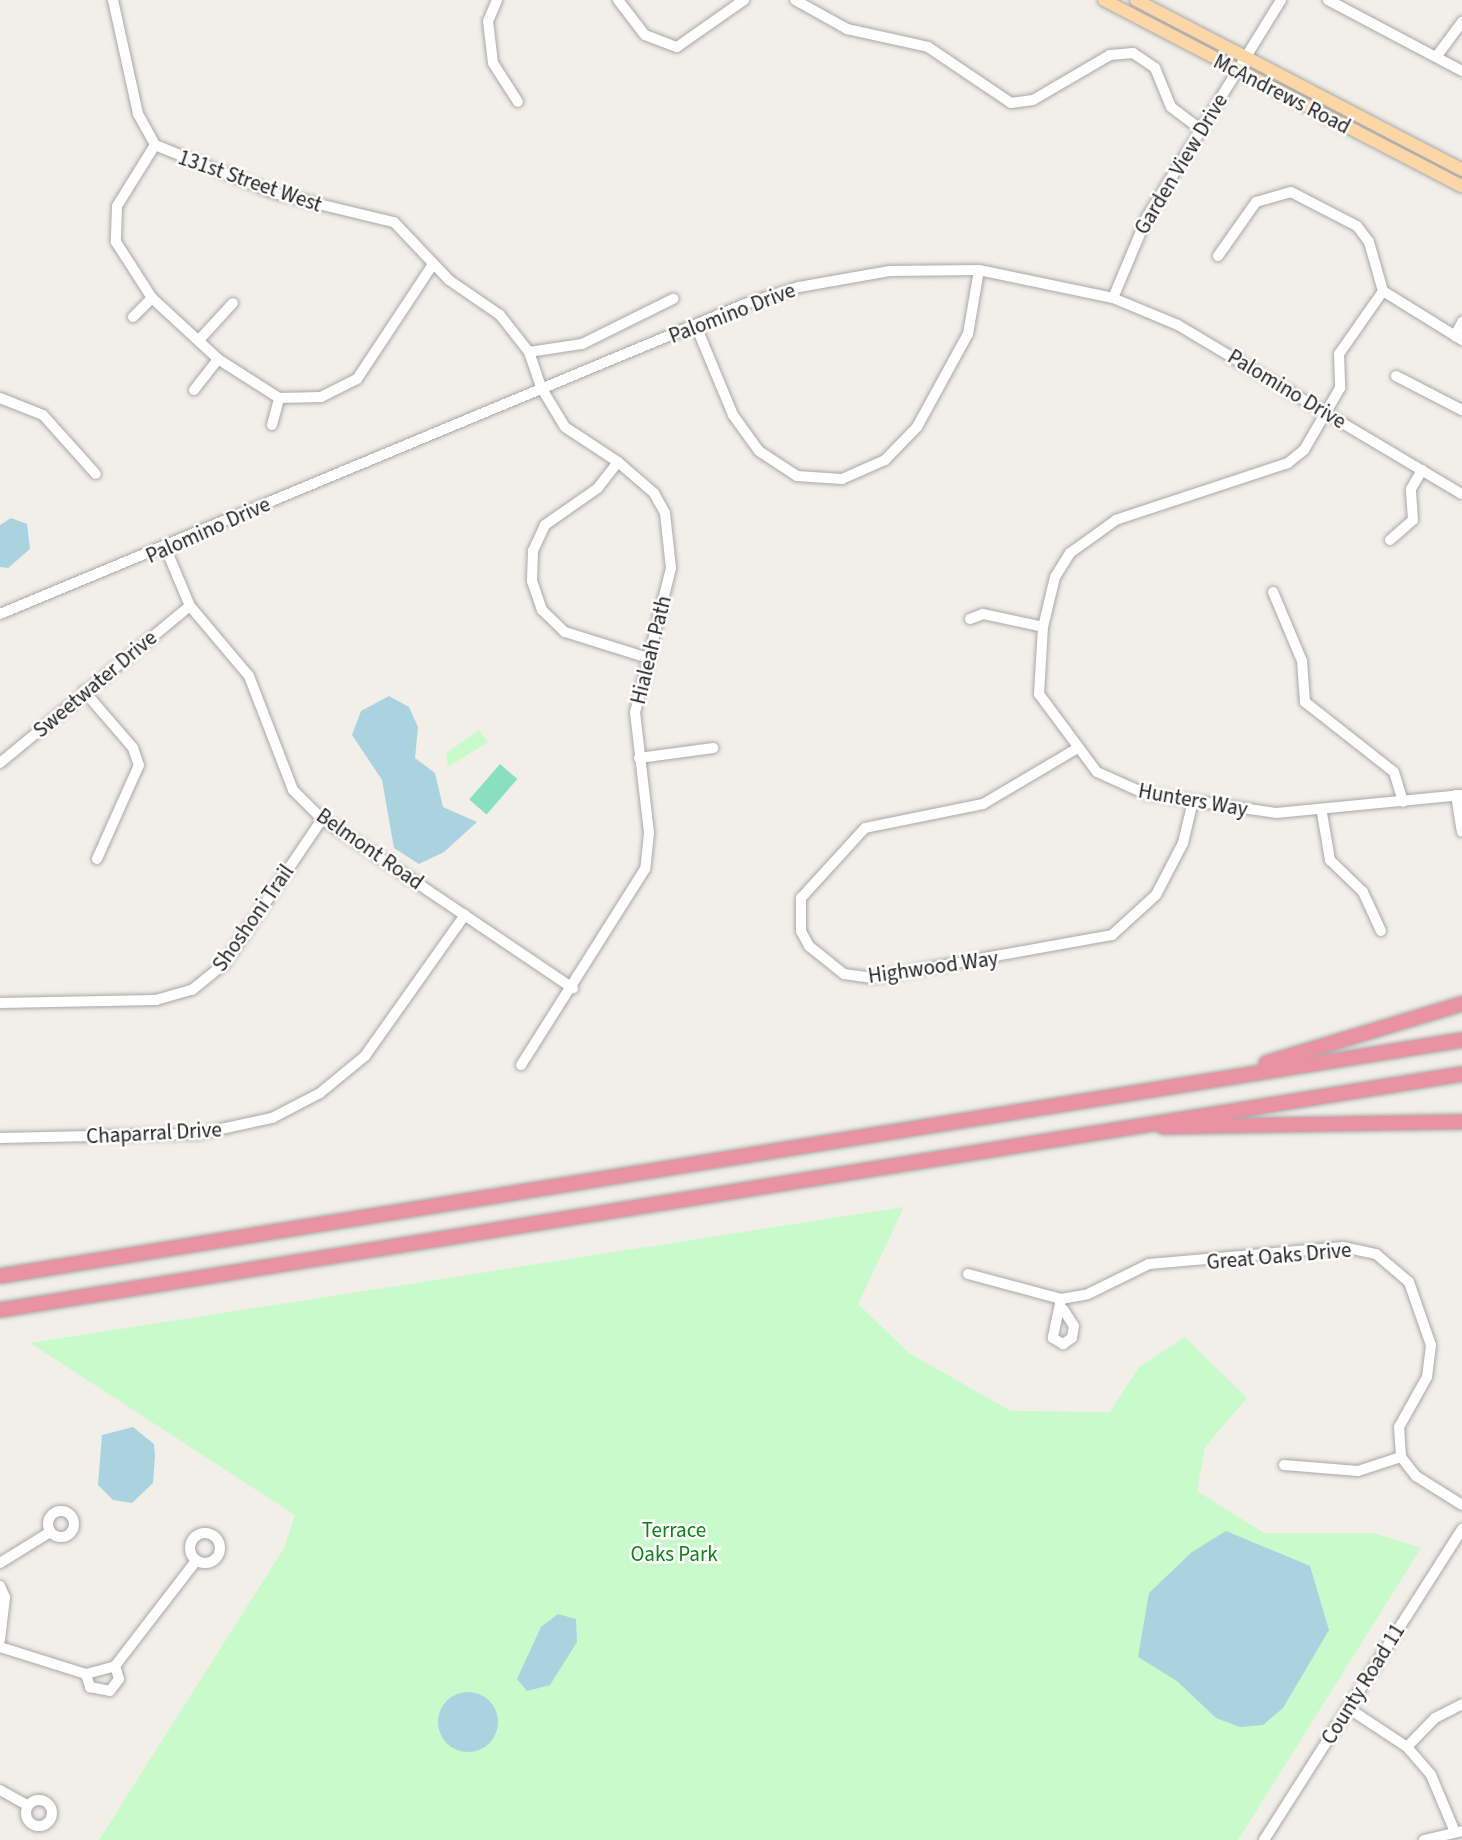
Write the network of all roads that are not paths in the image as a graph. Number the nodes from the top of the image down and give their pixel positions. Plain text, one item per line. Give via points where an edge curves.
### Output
1 (113, 0) edge
2 (497, 0) edge
3 (618, 0) edge
4 (744, 0) edge
5 (795, 0) edge
6 (1104, 0) edge
7 (1136, 0) edge
8 (1281, 0) edge
9 (1328, 0) edge
10 (1462, 22) edge
11 (1247, 57) junction
12 (1436, 57) junction
13 (1237, 71) junction
14 (1462, 71) edge
15 (518, 102) dead end
16 (1200, 129) junction
17 (155, 145) junction
18 (1462, 170) edge
19 (1462, 186) edge
20 (1218, 256) dead end
21 (433, 264) junction
22 (979, 270) junction
23 (1383, 291) junction
24 (152, 298) junction
25 (1113, 298) junction
26 (673, 299) dead end
27 (233, 303) dead end
28 (133, 317) dead end
29 (1462, 322) edge
30 (696, 326) junction
31 (1458, 338) edge
32 (199, 340) junction
33 (529, 352) junction
34 (218, 359) junction
35 (1396, 376) dead end
36 (542, 389) junction
37 (194, 390) dead end
38 (0, 398) edge
39 (279, 398) junction
40 (1462, 410) edge
41 (1328, 414) junction
42 (272, 425) dead end
43 (618, 462) junction
44 (1422, 470) junction
45 (96, 474) dead end
46 (1462, 494) edge
47 (1390, 540) dead end
48 (166, 549) junction
49 (1273, 592) dead end
50 (190, 606) junction
51 (0, 614) edge
52 (970, 619) dead end
53 (1044, 627) junction
54 (648, 658) junction
55 (84, 691) junction
56 (713, 748) dead end
57 (1076, 749) junction
58 (639, 758) junction
59 (0, 763) edge
60 (1459, 795) edge
61 (1193, 801) junction
62 (1403, 802) junction
63 (1322, 813) junction
64 (322, 819) junction
65 (1462, 832) edge
66 (97, 859) dead end
67 (465, 915) junction
68 (1381, 931) dead end
69 (573, 988) junction
70 (0, 1003) edge
71 (1462, 1004) edge
72 (1462, 1040) edge
73 (521, 1065) dead end
74 (1462, 1074) edge
75 (1189, 1083) junction
76 (1462, 1122) edge
77 (1109, 1129) junction
78 (0, 1138) edge
79 (968, 1274) dead end
80 (0, 1276) edge
81 (0, 1310) edge
82 (1401, 1457) junction
83 (1284, 1465) dead end
84 (1462, 1505) edge
85 (1462, 1529) edge
86 (50, 1532) dead end
87 (196, 1561) dead end
88 (0, 1563) edge
89 (0, 1586) edge
90 (0, 1640) edge
91 (0, 1647) edge
92 (115, 1666) junction
93 (86, 1674) junction
94 (1462, 1704) edge
95 (1348, 1708) junction
96 (1407, 1747) junction
97 (0, 1790) edge
98 (27, 1805) dead end
99 (1459, 1831) edge
100 (1264, 1840) edge
101 (1424, 1840) edge

1 - 17 street, 131st Street West via 138,114
2 - 15 street via 488,21 493,63
3 - 4 street via 645,35 677,47
5 - 16 street via 847,29 928,47 1011,103 1033,100 1110,55 1133,53 1155,68 1171,107
6 - 13 main road, McAndrews Road
7 - 11 main road, McAndrews Road
8 - 11 street, Garden View Drive
9 - 12 street
10 - 12 street
11 - 13 street, Garden View Drive
11 - 18 main road, McAndrews Road
12 - 14 street
13 - 16 street, Garden View Drive
13 - 19 main road, McAndrews Road
16 - 25 street, Garden View Drive via 1147,217
17 - 21 street, 131st Street West via 277,194 394,222
17 - 24 street via 112,223 116,243
20 - 23 street via 1256,202 1291,192 1357,226 1369,242
21 - 33 street, 131st Street West via 500,315
21 - 39 street via 357,379 320,397
22 - 25 street, Palomino Drive
22 - 30 street, Palomino Drive via 844,277 745,304
22 - 30 street via 968,334 918,427 885,460 842,479 797,476 759,451 733,415
23 - 31 street
23 - 41 street, Hunters Way via 1339,354 1340,388
24 - 28 street
24 - 32 street
25 - 41 street, Palomino Drive via 1178,325
26 - 33 street via 582,344
27 - 32 street
29 - 31 street
30 - 36 street, Palomino Drive
32 - 34 street
33 - 36 street, 131st Street West
34 - 37 street
34 - 39 street
35 - 40 street
36 - 43 street, Hialeah Path via 565,427
36 - 48 street, Palomino Drive
38 - 45 street via 43,415
39 - 42 street
41 - 44 street, Palomino Drive
41 - 53 street, Hunters Way via 1288,463 1116,520 1088,535 1055,577
43 - 54 street, Hialeah Path via 654,493 672,536 671,568
43 - 54 street via 598,488 545,526 533,551 531,581 542,610 565,632
44 - 46 street, Palomino Drive
44 - 47 street via 1411,489 1413,520
48 - 50 street, Belmont Road
48 - 51 street, Palomino Drive
49 - 62 street via 1302,661 1305,702 1394,772
50 - 55 street, Sweetwater Drive
50 - 64 street, Belmont Road via 249,676 293,790
52 - 53 street via 983,614
53 - 57 street, Hunters Way via 1039,694
54 - 58 street, Hialeah Path via 635,712
55 - 59 street, Sweetwater Drive
55 - 66 street via 139,765
56 - 58 street
57 - 61 street, Hunters Way via 1097,772 1123,787
57 - 61 street, Highwood Way via 983,804 865,828 801,898 801,931 809,946 844,974 873,978 1112,935 1156,895 1184,842
58 - 69 street, Hialeah Path via 649,833 645,869
60 - 62 street, Hunters Way
60 - 65 street
61 - 63 street, Hunters Way
62 - 63 street, Hunters Way
63 - 68 street via 1330,860 1363,892
64 - 67 street, Belmont Road
64 - 70 street, Shoshoni Trail via 224,964 192,990 156,1000
67 - 69 street, Belmont Road
67 - 78 street, Chaparral Drive via 365,1056 320,1093 272,1118 198,1134
69 - 73 street, Hialeah Path
71 - 75 highway via 1361,1038
72 - 75 highway
74 - 77 highway
75 - 80 highway
76 - 77 highway
77 - 81 highway
79 - 82 street, Great Oaks Drive via 1062,1304 1149,1264 1343,1247 1376,1254 1409,1282 1431,1345 1427,1377 1399,1427
82 - 83 street via 1358,1471
82 - 84 street via 1416,1476
85 - 95 street, County Road 11
86 - 88 street
87 - 92 street
89 - 90 street via 5,1597
91 - 93 street
92 - 93 street
92 - 93 street via 119,1679 110,1691 90,1687
94 - 96 street via 1435,1718
95 - 96 street
95 - 100 street, County Road 11
96 - 99 street via 1431,1775
97 - 98 street
99 - 101 street

